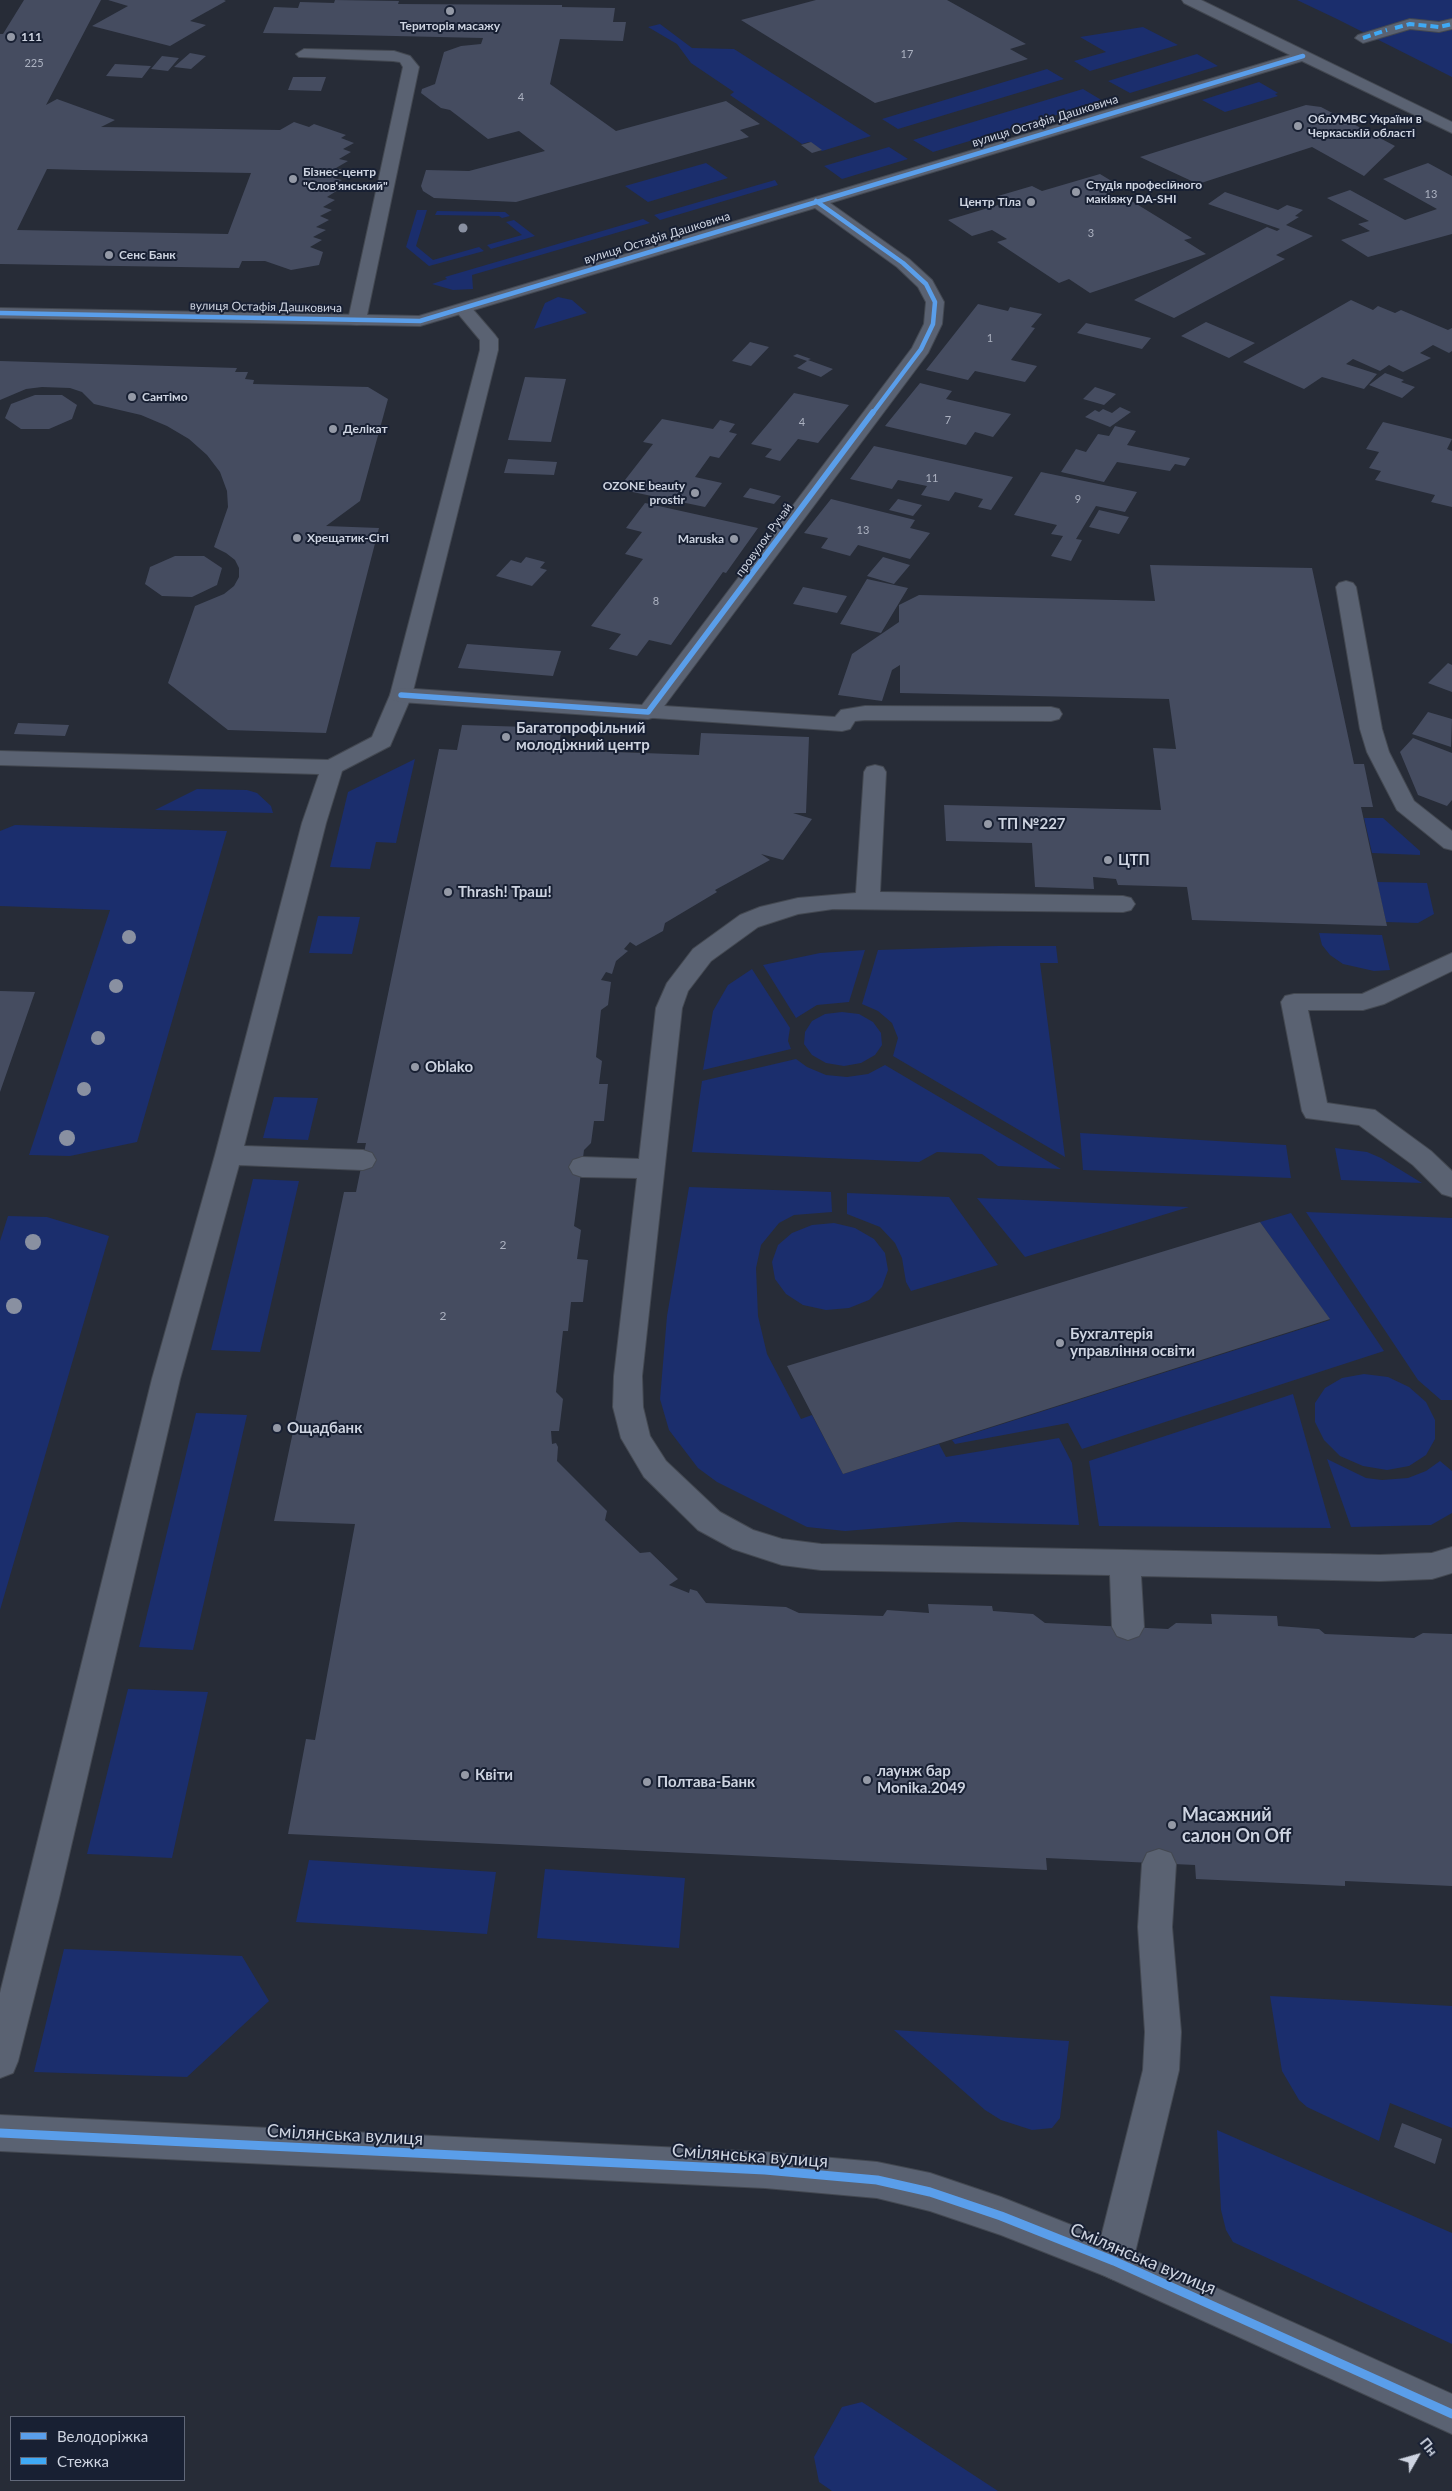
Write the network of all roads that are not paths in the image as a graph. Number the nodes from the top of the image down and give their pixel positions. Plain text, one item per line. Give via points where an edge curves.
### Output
1 (1189, 0) edge
2 (1452, 24) edge
3 (1363, 38) dead end
4 (304, 54) dead end
5 (1303, 56) junction
6 (1452, 128) edge
7 (816, 201) junction
8 (464, 310) junction
9 (0, 313) edge
10 (357, 320) junction
11 (1346, 587) dead end
12 (401, 695) junction
13 (648, 712) junction
14 (1051, 714) dead end
15 (0, 758) edge
16 (332, 767) junction
17 (875, 772) dead end
18 (1452, 843) edge
19 (868, 900) junction
20 (1123, 904) dead end
21 (1452, 961) edge
22 (228, 1155) junction
23 (363, 1160) dead end
24 (582, 1167) dead end
25 (652, 1169) junction
26 (1452, 1187) edge
27 (1452, 1560) edge
28 (1125, 1564) junction
29 (1128, 1627) dead end
30 (1160, 1864) dead end
31 (0, 2061) edge
32 (0, 2133) edge
33 (1114, 2262) junction
34 (1452, 2414) edge

1 - 5 street
2 - 3 street via 1439,27 1410,24
4 - 10 street via 394,56 405,59 411,67
5 - 6 street
5 - 7 street, вулиця Остафія Дашковича
7 - 8 street, вулиця Остафія Дашковича
7 - 13 street, провулок Ручай via 903,263 926,284 935,302 933,324 921,349
8 - 10 street, вулиця Остафія Дашковича via 420,321
8 - 12 street via 489,339 489,350
9 - 10 street, вулиця Остафія Дашковича
11 - 18 street via 1378,752 1405,805
12 - 13 street
12 - 16 street via 382,741
13 - 14 street via 842,724 845,718 865,713
15 - 16 street
16 - 22 street via 314,823
17 - 19 street
19 - 20 street
19 - 25 street via 798,906 762,916 724,937 688,972 676,989 669,1008
21 - 26 street via 1363,1002 1294,1002 1316,1111 1366,1117 1422,1158
22 - 23 street
22 - 31 street via 166,1379
24 - 25 street
25 - 28 street via 628,1376 628,1407 636,1438 655,1469 709,1521 744,1540 782,1552 821,1557
27 - 28 street via 1432,1566 1380,1568
28 - 29 street
30 - 33 street via 1155,1927 1163,2032 1161,2070
32 - 33 street, Смілянська вулиця via 765,2170 877,2180 930,2192 1001,2216
33 - 34 street, Смілянська вулиця

